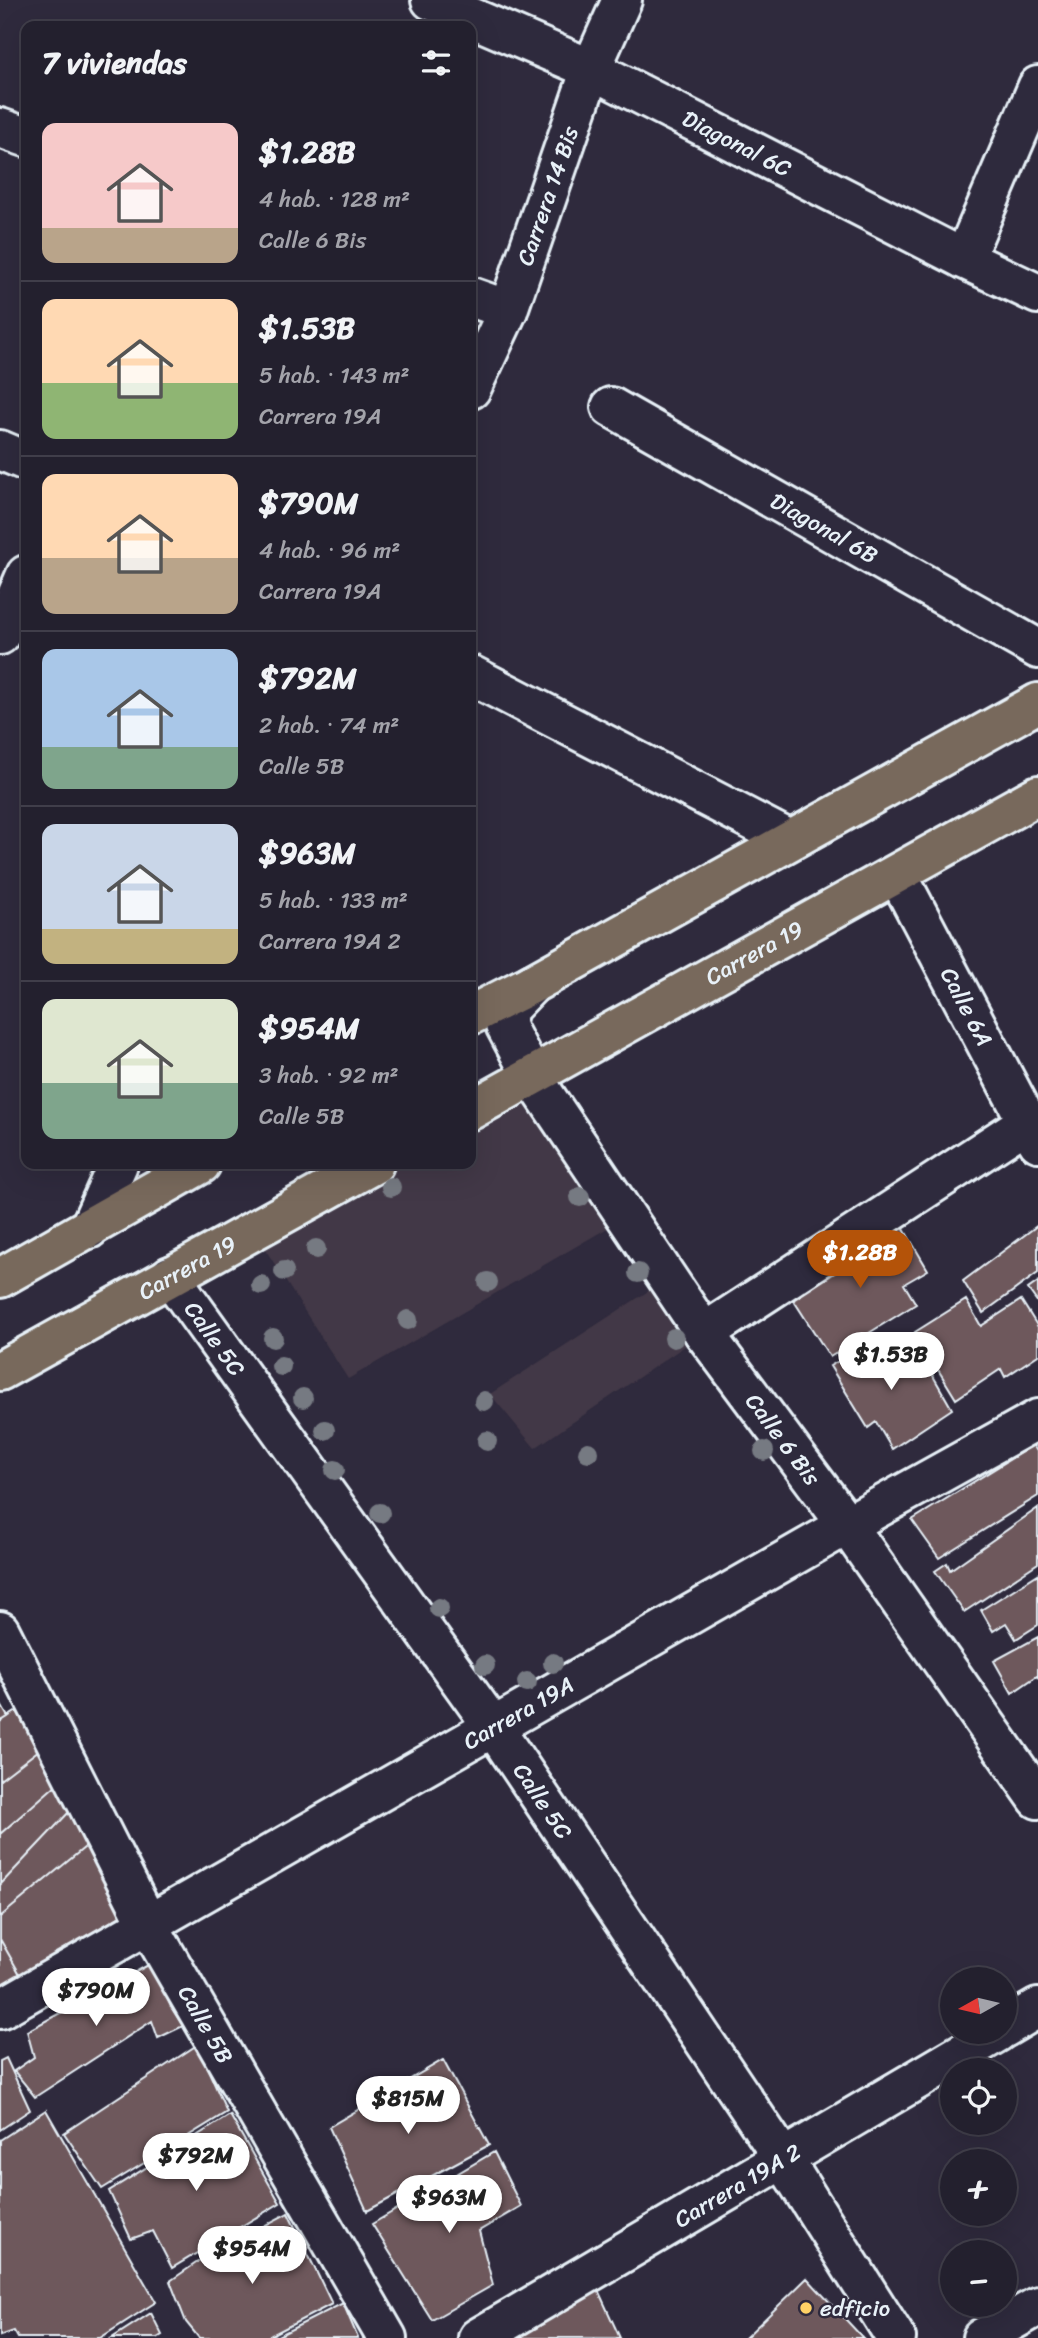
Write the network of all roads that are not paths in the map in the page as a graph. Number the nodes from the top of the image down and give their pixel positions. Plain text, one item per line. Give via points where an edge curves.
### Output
1 (431, 0) edge
2 (622, 0) edge
3 (591, 69) junction
4 (1038, 86) edge
5 (0, 128) edge
6 (21, 135) edge
7 (964, 259) junction
8 (1038, 294) edge
9 (476, 299) edge
10 (508, 310) junction
11 (476, 378) edge
12 (611, 407) dead end
13 (0, 450) edge
14 (21, 459) edge
15 (21, 587) edge
16 (0, 635) edge
17 (1038, 649) edge
18 (476, 678) edge
19 (1038, 703) edge
20 (1038, 795) edge
21 (790, 840) junction
22 (897, 874) junction
23 (531, 984) junction
24 (476, 1012) edge
25 (532, 1076) junction
26 (476, 1107) edge
27 (1032, 1133) edge
28 (116, 1169) edge
29 (192, 1169) edge
30 (365, 1169) edge
31 (89, 1228) junction
32 (170, 1276) junction
33 (0, 1278) edge
34 (704, 1333) junction
35 (0, 1371) edge
36 (1038, 1419) edge
37 (847, 1525) junction
38 (0, 1631) edge
39 (494, 1728) junction
40 (1038, 1799) edge
41 (149, 1926) junction
42 (1038, 2008) edge
43 (0, 2010) edge
44 (1017, 2020) edge
45 (977, 2044) edge
46 (782, 2157) junction
47 (1038, 2306) edge
48 (387, 2338) edge
49 (478, 2338) edge
50 (896, 2338) edge
51 (982, 2338) edge

1 - 3 street, Diagonal 6C
2 - 3 street, Carrera 14 Bis
3 - 7 street, Diagonal 6C
3 - 10 street, Carrera 14 Bis
4 - 7 street
5 - 6 street
7 - 8 street, Diagonal 6C
9 - 10 street
10 - 11 street, Carrera 14 Bis
12 - 17 street, Diagonal 6B
13 - 14 street
15 - 16 street
18 - 21 street
19 - 21 highway
20 - 22 highway, Carrera 19
21 - 23 highway
22 - 25 highway, Carrera 19
22 - 27 street, Calle 6A
23 - 24 highway
23 - 25 street, Calle 6 Bis via 509,1008 505,1025
25 - 26 highway, Carrera 19
25 - 34 street, Calle 6 Bis
27 - 34 street
28 - 31 street
29 - 31 highway
30 - 32 highway, Carrera 19
31 - 33 highway
32 - 35 highway, Carrera 19
32 - 39 street, Calle 5C
34 - 37 street, Calle 6 Bis
36 - 37 street, Carrera 19A
37 - 39 street, Carrera 19A
37 - 40 street, Calle 6 Bis
38 - 41 street, Calle 5B
39 - 41 street, Carrera 19A
39 - 46 street, Calle 5C
41 - 43 street, Carrera 19A
41 - 48 street, Calle 5B
42 - 44 street
45 - 46 street, Carrera 19A 2
46 - 49 street, Carrera 19A 2
46 - 50 street, Calle 5C
47 - 51 street

